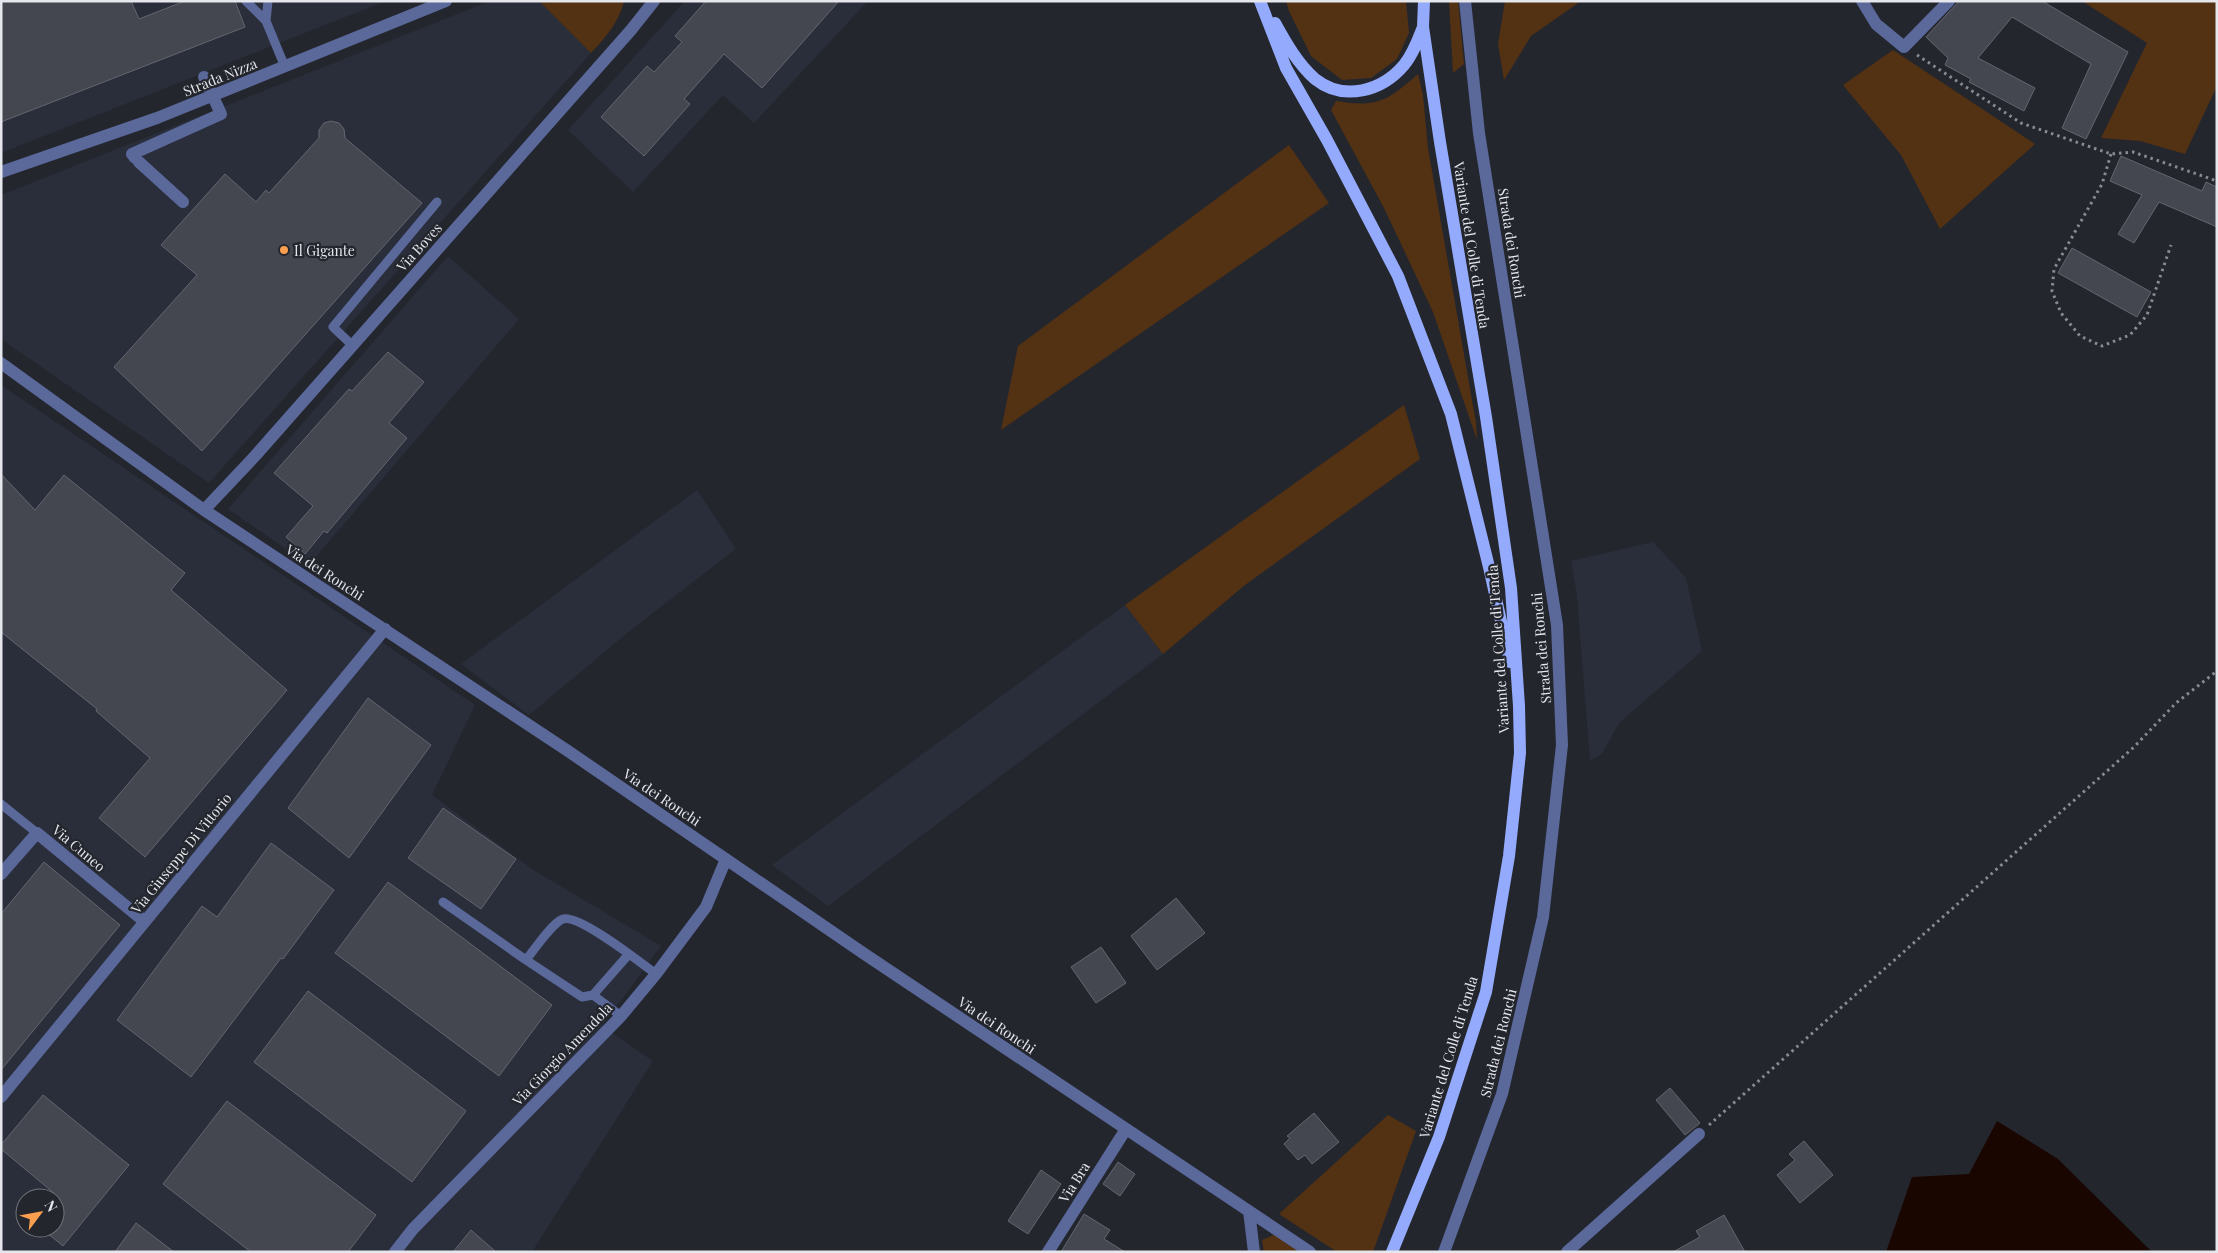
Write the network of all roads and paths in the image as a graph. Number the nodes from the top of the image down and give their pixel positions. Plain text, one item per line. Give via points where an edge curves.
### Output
1 (246, 1) edge
2 (268, 1) edge
3 (446, 1) edge
4 (654, 1) edge
5 (1261, 1) edge
6 (1424, 1) edge
7 (1465, 1) edge
8 (1862, 1) edge
9 (1949, 1) edge
10 (266, 21) junction
11 (1423, 27) junction
12 (1904, 47) junction
13 (285, 67) junction
14 (204, 77) dead end
15 (212, 96) junction
16 (2111, 154) junction
17 (1, 172) edge
18 (2217, 181) edge
19 (183, 202) dead end
20 (437, 202) dead end
21 (2171, 245) dead end
22 (352, 345) junction
23 (1, 363) edge
24 (204, 510) junction
25 (385, 629) junction
26 (2217, 671) edge
27 (1519, 706) junction
28 (1, 804) edge
29 (37, 833) junction
30 (726, 859) junction
31 (1, 874) edge
32 (443, 902) dead end
33 (144, 922) junction
34 (629, 954) junction
35 (526, 960) junction
36 (656, 974) junction
37 (593, 995) junction
38 (621, 1016) junction
39 (1, 1097) edge
40 (1126, 1129) junction
41 (1699, 1134) joint
42 (1249, 1211) junction
43 (394, 1252) edge
44 (1048, 1252) edge
45 (1254, 1252) edge
46 (1310, 1252) edge
47 (1392, 1252) edge
48 (1444, 1252) edge
49 (1567, 1252) edge

1 - 10 lane
2 - 10 lane
3 - 13 street, Strada Nizza
4 - 22 street, Via Boves via 632,30
5 - 11 main road via 1306,70 1338,91 1364,90 1388,80 1404,65
5 - 27 main road via 1286,68 1398,276 1451,414
6 - 11 main road, Variante del Colle di Tenda
7 - 48 street, Strada dei Ronchi via 1479,133 1557,625 1562,745 1543,917 1502,1094
8 - 12 street via 1876,24
9 - 12 street
10 - 13 lane
11 - 27 main road, Variante del Colle di Tenda via 1511,588
12 - 16 path via 2021,123
13 - 15 street, Strada Nizza
14 - 15 street
15 - 17 street, Strada Nizza
15 - 19 street via 221,114 132,154
16 - 18 path via 2132,152
16 - 21 path via 2102,184 2054,269 2052,291 2062,313 2080,336 2102,346 2130,335 2147,315
20 - 22 lane via 333,327
22 - 24 street, Via Boves
23 - 24 street, Via dei Ronchi
24 - 25 street, Via dei Ronchi
25 - 30 street, Via dei Ronchi
25 - 33 street, Via Giuseppe Di Vittorio
26 - 41 path via 2176,703 2134,747
27 - 47 main road, Variante del Colle di Tenda via 1520,753 1509,856 1486,992 1439,1137
28 - 29 lane
29 - 31 street, Via Cuneo
29 - 33 street, Via Cuneo
30 - 36 street, Via Giorgio Amendola via 706,907
30 - 40 street, Via dei Ronchi
32 - 35 lane
33 - 39 street, Via Giuseppe Di Vittorio
34 - 35 lane via 576,920 564,919 555,925
34 - 36 lane
34 - 37 lane
35 - 37 lane via 582,997
36 - 38 street, Via Giorgio Amendola
37 - 38 lane
38 - 43 street, Via Giorgio Amendola
40 - 42 street, Via dei Ronchi
40 - 44 street, Via Bra
41 - 49 street
42 - 45 street
42 - 46 street, Via dei Ronchi

